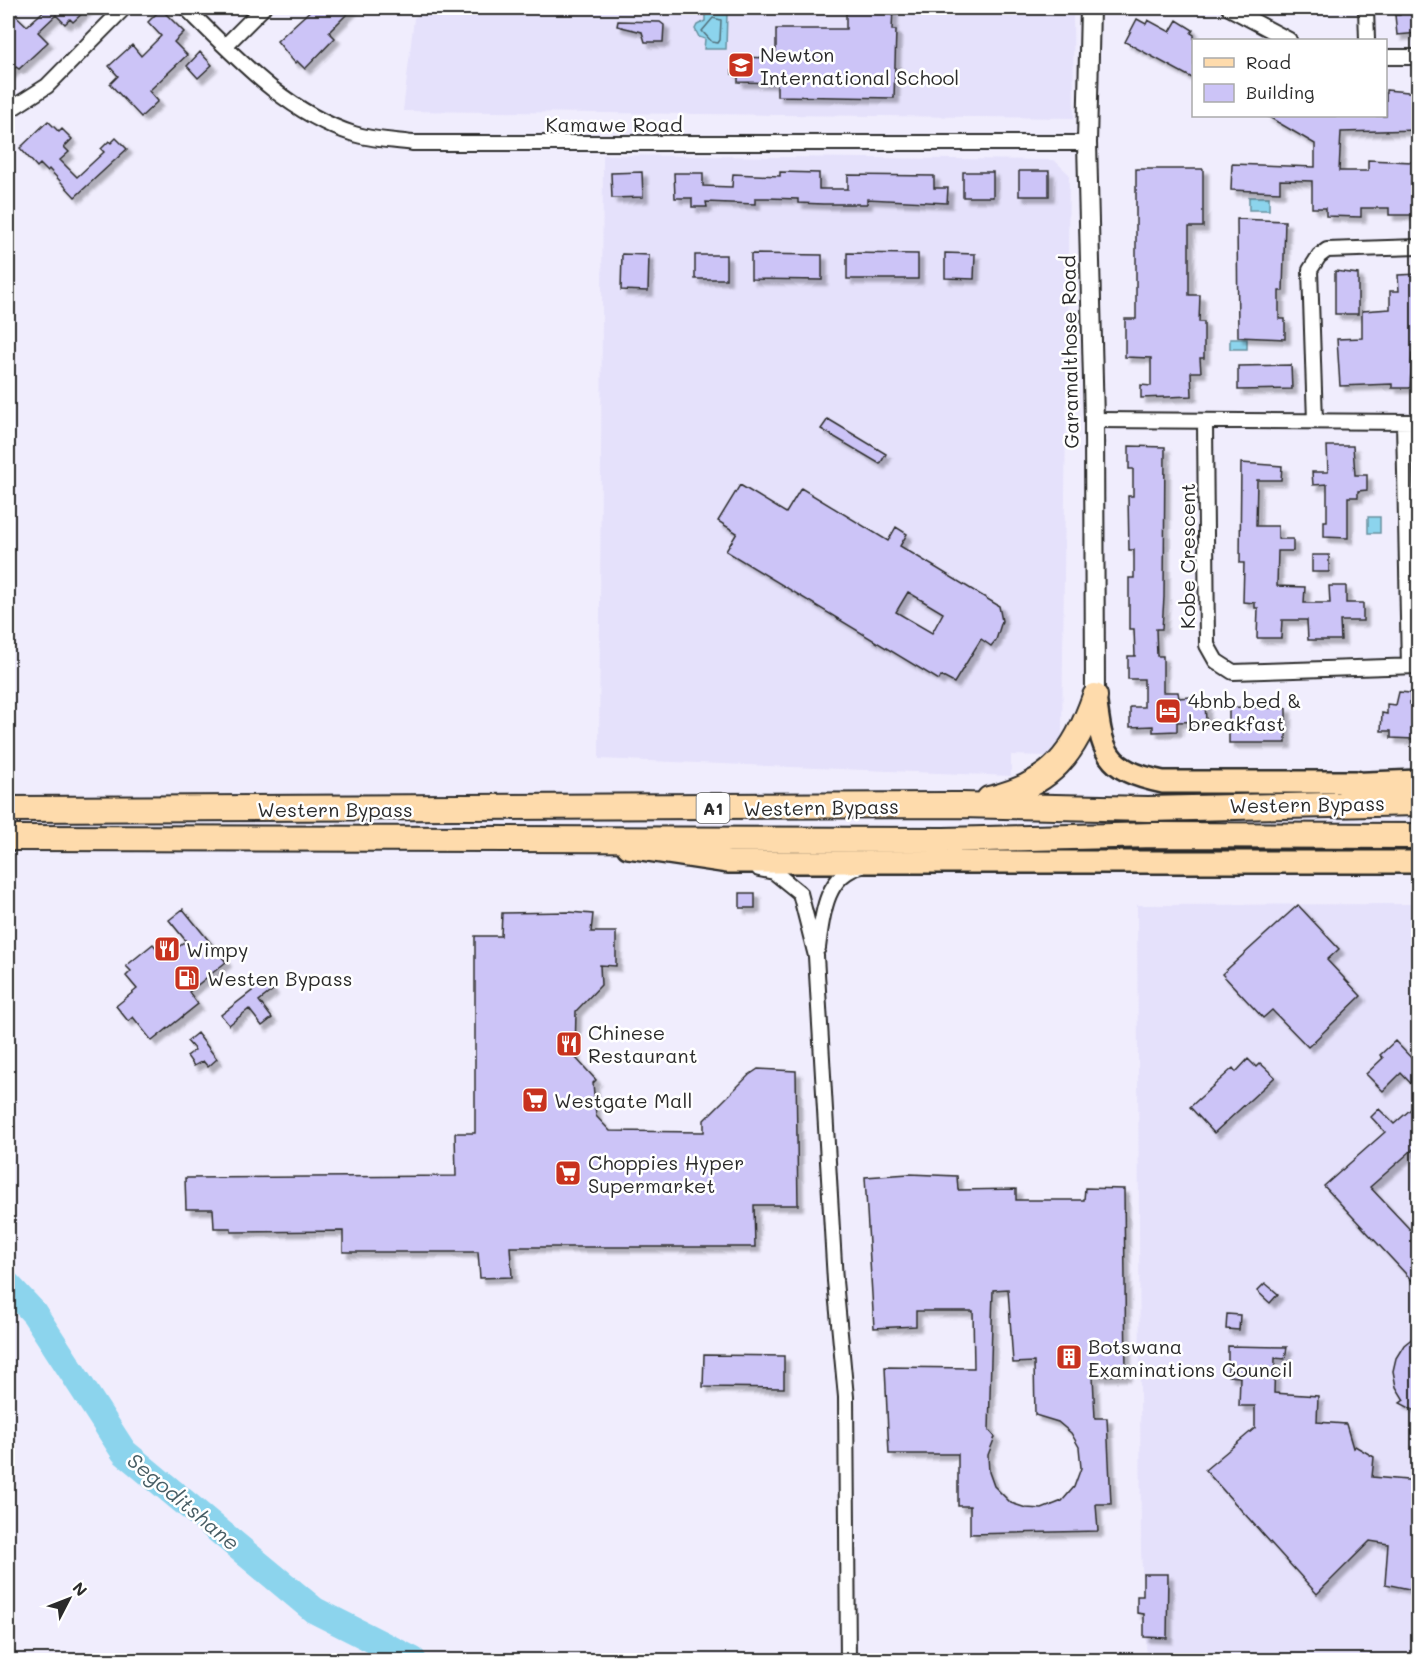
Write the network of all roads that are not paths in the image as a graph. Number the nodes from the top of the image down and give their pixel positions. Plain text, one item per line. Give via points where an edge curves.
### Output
1 (124, 8) edge
2 (186, 8) edge
3 (263, 8) edge
4 (1090, 8) edge
5 (1229, 8) edge
6 (1366, 8) edge
7 (1287, 39) edge
8 (1367, 39) edge
9 (225, 46) junction
10 (1387, 57) edge
11 (1419, 57) edge
12 (8, 111) edge
13 (1087, 143) junction
14 (1419, 247) edge
15 (1094, 420) junction
16 (1315, 421) junction
17 (1205, 422) junction
18 (1404, 422) junction
19 (1419, 422) edge
20 (1414, 666) edge
21 (1095, 696) junction
22 (1419, 781) edge
23 (1356, 782) junction
24 (1419, 803) edge
25 (960, 805) junction
26 (1195, 806) junction
27 (8, 809) edge
28 (1419, 836) edge
29 (8, 838) edge
30 (572, 839) junction
31 (1419, 861) edge
32 (728, 862) junction
33 (880, 862) junction
34 (816, 956) junction
35 (849, 1660) edge

1 - 12 street via 47,86
2 - 9 street, Kamawe Road
3 - 9 street
4 - 13 street, Garamalthose Road
5 - 7 street
6 - 8 street
9 - 13 street, Kamawe Road via 283,99 316,118 356,135 413,143
10 - 11 street
13 - 15 street, Garamalthose Road
14 - 16 street via 1327,250 1313,263 1310,270
15 - 17 street
15 - 21 street, Garamalthose Road
16 - 17 street
16 - 18 street
17 - 20 street, Kobe Crescent via 1207,645 1216,661 1233,672
18 - 19 street
18 - 20 street
21 - 23 main road via 1105,748 1118,767 1139,777 1163,782
21 - 25 highway via 1084,728 1052,772 1002,796
22 - 23 main road
23 - 26 main road
24 - 26 highway, Western Bypass / A1
25 - 26 highway, Western Bypass / A1
25 - 27 highway, Western Bypass / A1
28 - 30 highway, Western Bypass / A1
29 - 30 highway, Western Bypass / A1
30 - 32 main road
31 - 33 main road
32 - 33 main road
32 - 34 street via 774,872 800,893
33 - 34 street via 851,868 834,882
34 - 35 street via 835,1281 846,1397

